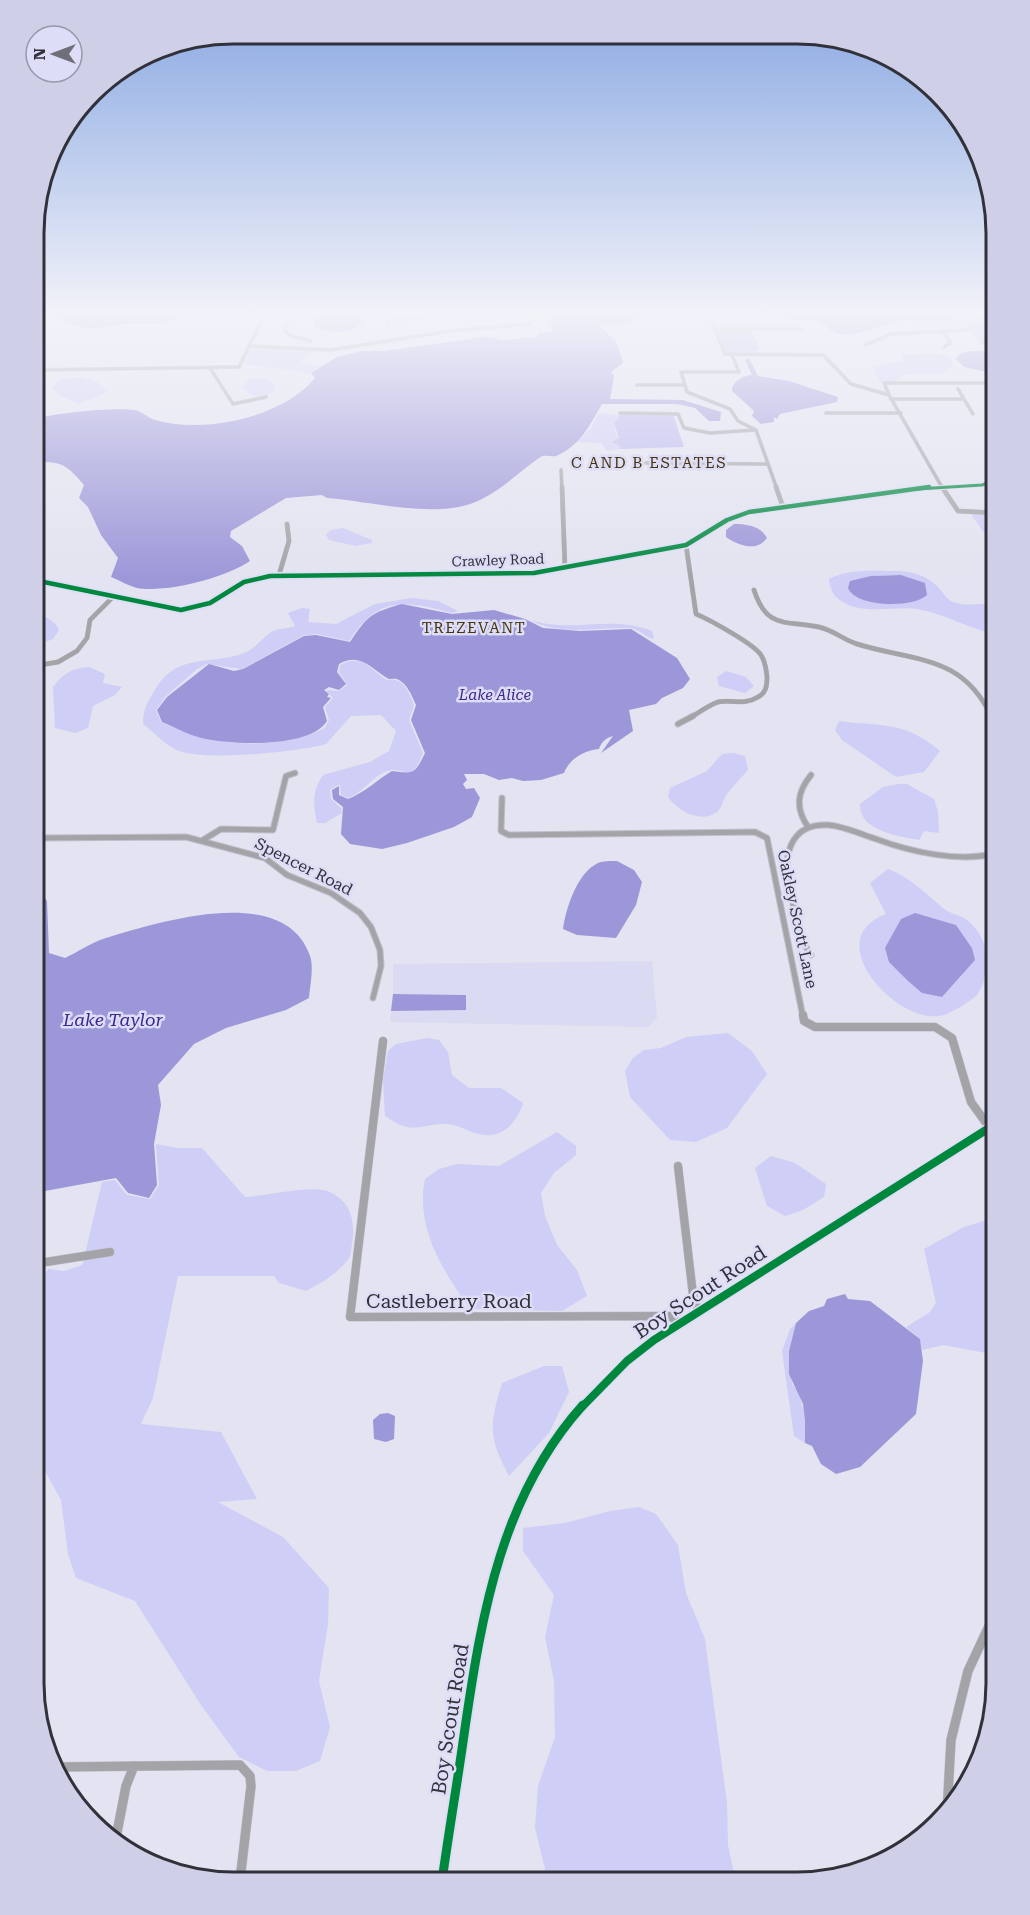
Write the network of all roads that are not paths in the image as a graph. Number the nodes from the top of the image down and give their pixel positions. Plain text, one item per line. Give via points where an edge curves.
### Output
1 (231, 401) edge
2 (245, 401) edge
3 (711, 401) edge
4 (893, 401) edge
5 (965, 401) edge
6 (620, 413) dead end
7 (826, 413) dead end
8 (901, 413) junction
9 (973, 414) dead end
10 (756, 430) junction
11 (646, 463) dead end
12 (768, 464) junction
13 (561, 470) dead end
14 (986, 484) edge
15 (941, 487) junction
16 (783, 507) junction
17 (986, 512) edge
18 (287, 524) dead end
19 (686, 545) junction
20 (565, 568) junction
21 (279, 575) junction
22 (44, 582) edge
23 (754, 590) dead end
24 (112, 598) junction
25 (44, 665) edge
26 (986, 706) edge
27 (678, 724) dead end
28 (295, 773) dead end
29 (811, 775) dead end
30 (502, 798) dead end
31 (808, 827) junction
32 (44, 838) edge
33 (203, 840) junction
34 (986, 856) edge
35 (811, 955) dead end
36 (373, 998) dead end
37 (383, 1041) dead end
38 (986, 1118) edge
39 (986, 1129) edge
40 (678, 1166) dead end
41 (110, 1252) dead end
42 (44, 1262) edge
43 (698, 1311) junction
44 (679, 1323) junction
45 (986, 1633) edge
46 (134, 1766) junction
47 (63, 1767) edge
48 (948, 1798) edge
49 (117, 1833) edge
50 (241, 1872) edge
51 (443, 1872) edge

1 - 2 street
3 - 10 street via 730,409 738,421
4 - 8 street
5 - 9 street
6 - 10 street via 678,414 684,428 699,433
7 - 8 street
8 - 15 street
10 - 12 street
11 - 12 street
12 - 16 street
13 - 20 street
14 - 15 street, Crawley Road
15 - 16 street, Crawley Road
15 - 17 street via 958,511
16 - 19 street, Crawley Road via 733,517
18 - 21 street via 289,541
19 - 20 street, Crawley Road
19 - 27 street via 696,614 720,624 760,653 766,664 767,684 756,699 735,704 719,702
20 - 21 street, Crawley Road via 506,574
21 - 24 street, Crawley Road via 244,582 215,601 191,610
22 - 24 street, Crawley Road
23 - 26 street via 763,613 774,620 821,628 854,643 942,663 965,679
24 - 25 street via 89,617 85,626 87,638 74,655
28 - 33 street via 286,776 273,830 221,830
29 - 31 street via 798,799
30 - 38 street, Oakley Scott Lane via 501,831 509,835 764,834 804,1021 815,1028 935,1027 945,1032 952,1038 971,1102
31 - 34 street via 844,828 887,843
31 - 35 street via 787,850 787,866 806,949
32 - 33 street, Spencer Road
33 - 36 street, Spencer Road via 256,853 287,875 330,893 360,913 380,950 381,966
37 - 44 street, Castleberry Road via 350,1317 670,1316
39 - 43 street, Boy Scout Road
40 - 43 street
41 - 42 street
43 - 44 street, Boy Scout Road
44 - 51 street, Boy Scout Road via 629,1359 578,1412 540,1466 512,1521 497,1560 483,1619
45 - 48 street via 968,1671 954,1728
46 - 47 street
46 - 49 street
46 - 50 street via 232,1763 245,1769 251,1786

